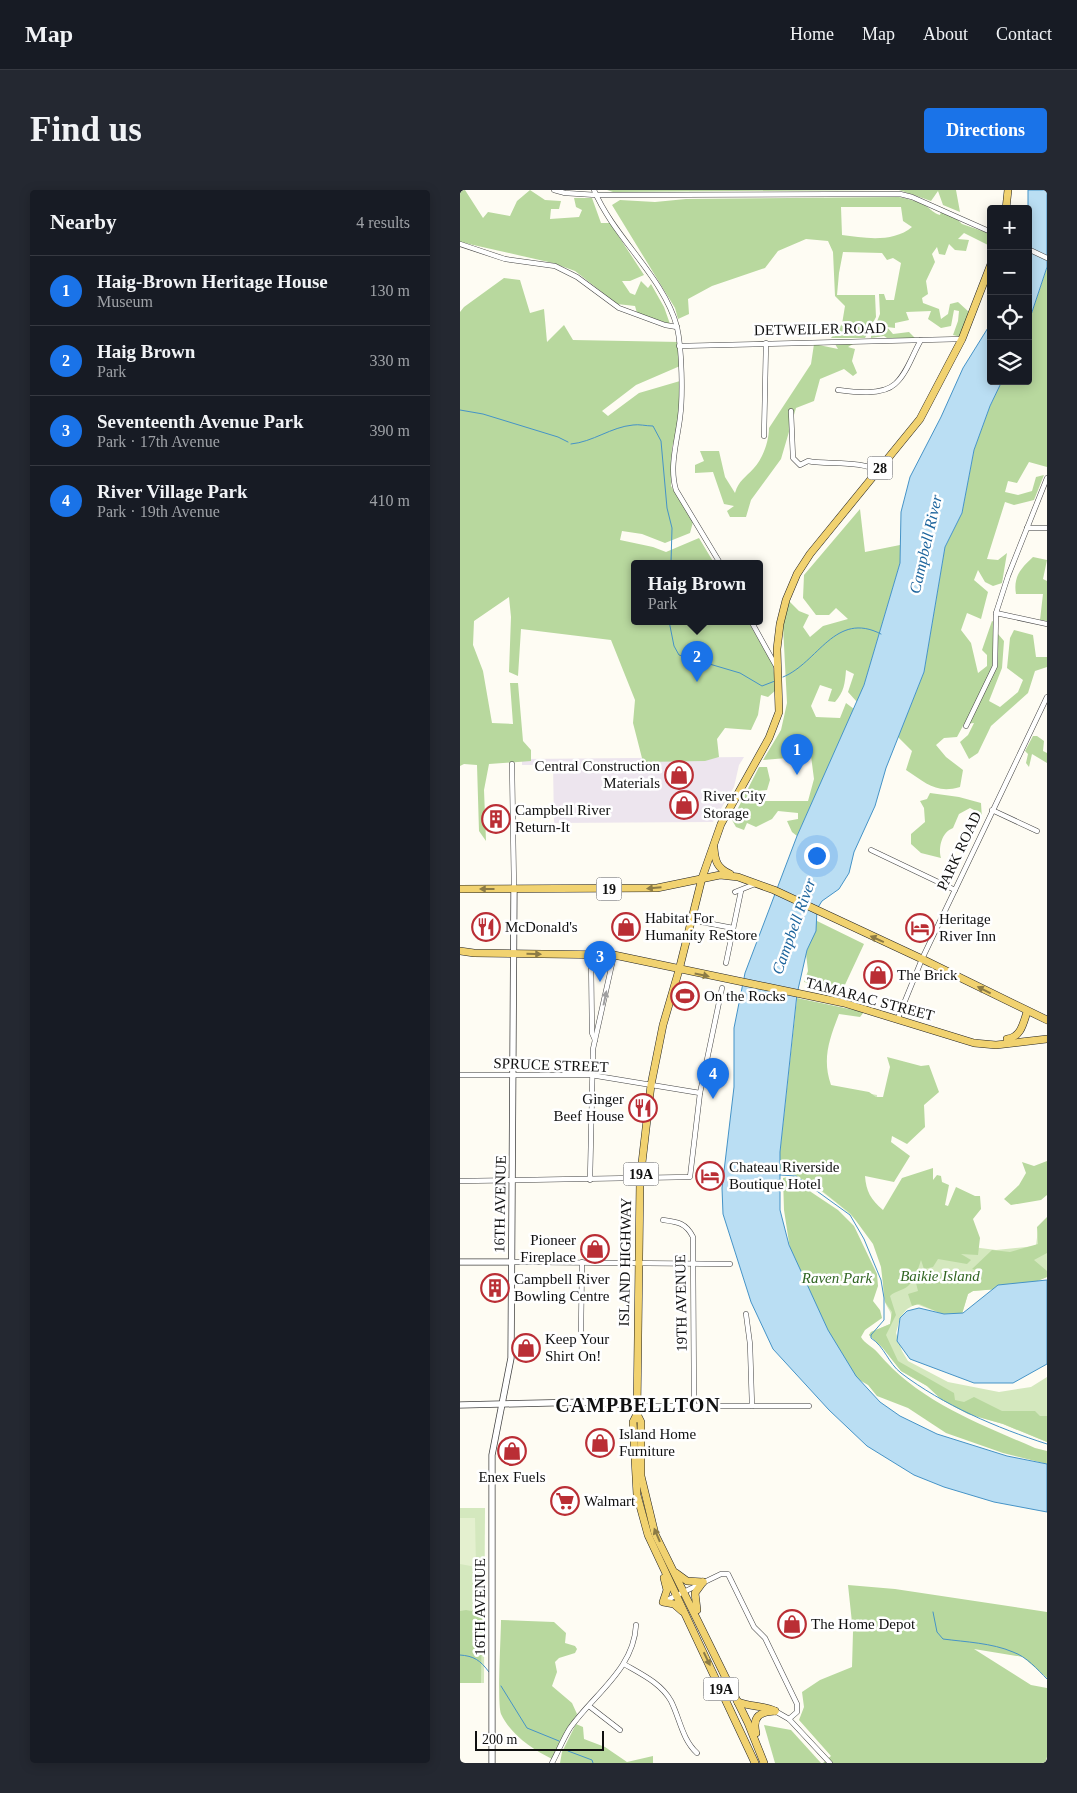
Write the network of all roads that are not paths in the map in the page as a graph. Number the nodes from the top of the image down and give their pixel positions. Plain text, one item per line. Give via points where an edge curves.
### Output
1 (554, 190) edge
2 (1008, 190) edge
3 (595, 192) edge
4 (1006, 205) edge
5 (987, 230) edge
6 (460, 244) edge
7 (1030, 250) edge
8 (1047, 258) edge
9 (987, 274) edge
10 (677, 327) junction
11 (805, 338) dead end
12 (962, 339) junction
13 (921, 340) junction
14 (790, 342) junction
15 (766, 343) junction
16 (680, 346) junction
17 (838, 390) dead end
18 (791, 411) dead end
19 (764, 436) dead end
20 (878, 472) junction
21 (1047, 478) edge
22 (1027, 528) junction
23 (1047, 528) edge
24 (718, 560) edge
25 (996, 613) junction
26 (1047, 624) edge
27 (753, 625) edge
28 (778, 670) junction
29 (1047, 697) edge
30 (966, 726) dead end
31 (512, 764) dead end
32 (992, 810) junction
33 (1037, 831) dead end
34 (714, 844) junction
35 (871, 850) dead end
36 (738, 877) junction
37 (702, 878) junction
38 (755, 884) junction
39 (460, 889) edge
40 (514, 889) junction
41 (954, 890) junction
42 (690, 920) junction
43 (733, 928) junction
44 (460, 951) edge
45 (515, 954) junction
46 (591, 955) junction
47 (614, 955) junction
48 (922, 959) junction
49 (726, 964) dead end
50 (679, 970) junction
51 (722, 988) dead end
52 (1027, 1012) junction
53 (898, 1018) junction
54 (1047, 1020) edge
55 (1047, 1039) edge
56 (596, 1042) junction
57 (974, 1043) junction
58 (460, 1074) edge
59 (514, 1075) junction
60 (591, 1076) junction
61 (651, 1085) junction
62 (700, 1093) junction
63 (590, 1180) junction
64 (640, 1180) junction
65 (460, 1181) edge
66 (513, 1181) junction
67 (663, 1220) dead end
68 (460, 1262) edge
69 (512, 1262) junction
70 (582, 1262) junction
71 (638, 1263) junction
72 (693, 1264) junction
73 (730, 1264) dead end
74 (746, 1314) dead end
75 (581, 1332) dead end
76 (502, 1402) junction
77 (460, 1404) edge
78 (694, 1406) junction
79 (752, 1406) junction
80 (809, 1406) dead end
81 (637, 1410) junction
82 (648, 1535) junction
83 (672, 1568) junction
84 (703, 1582) junction
85 (680, 1594) junction
86 (663, 1602) junction
87 (686, 1615) junction
88 (636, 1625) dead end
89 (707, 1639) junction
90 (624, 1664) junction
91 (738, 1702) junction
92 (589, 1706) junction
93 (775, 1712) junction
94 (788, 1718) junction
95 (620, 1730) dead end
96 (759, 1746) junction
97 (697, 1753) dead end
98 (492, 1763) edge
99 (552, 1763) edge
100 (755, 1763) edge
101 (764, 1763) edge
102 (830, 1763) edge

1 - 3 street
2 - 4 main road
3 - 5 street via 900,194
3 - 10 street via 668,302
6 - 10 street via 506,258 555,266 577,277 619,308
7 - 8 street
9 - 12 main road, 28
10 - 16 street
11 - 14 street
12 - 13 street, DETWEILER ROAD
12 - 20 main road, 28 via 920,419
13 - 14 street, DETWEILER ROAD
13 - 17 street via 900,379 889,388 851,392
14 - 15 street, DETWEILER ROAD
15 - 16 street, DETWEILER ROAD
15 - 19 street
16 - 24 street via 680,416 674,482
18 - 20 street via 794,458 800,465 808,461 864,466
20 - 28 main road, 28 via 797,574 780,624
21 - 22 street
22 - 23 street
22 - 25 street
25 - 26 street
25 - 30 street via 996,666
27 - 28 street
28 - 34 main road, 28 via 779,712 769,738 732,801
29 - 32 street, PARK ROAD
31 - 40 street, 16TH AVENUE
32 - 33 street
32 - 41 street, PARK ROAD
34 - 36 main road via 715,862 722,870
34 - 37 main road, 28
35 - 41 street
36 - 37 main road, 19 via 720,874
36 - 38 main road, 19
37 -> 40 main road, 19 via 657,888
37 - 42 main road, ISLAND HIGHWAY / 19A
38 - 43 street via 738,891
48 -> 38 main road, 19
40 -> 39 main road, 19
40 - 45 street, 16TH AVENUE
41 - 48 street, PARK ROAD
42 - 43 street
42 - 50 main road, ISLAND HIGHWAY / 19A
43 - 49 street
44 - 45 main road, TAMARAC STREET
45 -> 46 main road, TAMARAC STREET
45 - 59 street, 16TH AVENUE
46 - 47 main road, TAMARAC STREET
46 - 56 street via 592,1033
47 - 50 main road, TAMARAC STREET
56 -> 47 street
52 -> 48 main road, 19
48 - 53 street, PARK ROAD
50 -> 53 main road, TAMARAC STREET via 844,1003
50 - 61 main road, ISLAND HIGHWAY / 19A via 663,1025
51 - 62 street
52 - 54 main road, 19
52 - 57 main road via 1020,1032 1013,1038
53 - 57 main road, TAMARAC STREET
55 - 57 main road via 996,1045
56 - 60 street
58 - 59 street, SPRUCE STREET
59 - 60 street, SPRUCE STREET
59 - 66 street, 16TH AVENUE
60 - 61 street, SPRUCE STREET
60 - 63 street
61 - 62 street, SPRUCE STREET
61 - 64 main road, ISLAND HIGHWAY / 19A
62 - 64 street via 690,1178
63 - 64 street
63 - 66 street
64 - 71 main road, ISLAND HIGHWAY / 19A
65 - 66 street
66 - 69 street, 16TH AVENUE
67 - 72 street, 19TH AVENUE via 680,1222 688,1228 693,1237
68 - 69 street
69 - 70 street
69 - 76 street, 16TH AVENUE via 511,1358
70 - 71 street
70 - 75 street
71 - 72 street
71 - 81 main road, ISLAND HIGHWAY / 19A
72 - 73 street
72 - 78 street, 19TH AVENUE
74 - 79 street
76 - 77 street
76 - 81 street via 588,1402
76 - 98 street, 16TH AVENUE via 492,1455
78 - 79 street
78 - 81 street
79 - 80 street
81 - 82 main road, ISLAND HIGHWAY / 19A via 633,1422 634,1476
83 -> 81 main road, ISLAND HIGHWAY / 19A via 655,1534 646,1505 641,1476 641,1422
82 - 85 main road, ISLAND HIGHWAY / 19A
82 - 86 main road via 666,1585
83 - 84 main road via 687,1581
83 - 85 main road, ISLAND HIGHWAY / 19A
84 - 85 street
84 - 89 main road via 695,1592 694,1600
84 - 94 street via 728,1574 754,1627 765,1638 797,1704 797,1712
85 - 86 street
85 - 87 main road, ISLAND HIGHWAY / 19A
85 - 89 main road, ISLAND HIGHWAY / 19A
86 - 87 main road via 676,1605
87 -> 100 main road, ISLAND HIGHWAY / 19A
88 - 90 street via 634,1644
89 - 91 main road, ISLAND HIGHWAY / 19A
90 - 92 street
90 - 97 street via 664,1691 688,1744
91 - 93 main road via 765,1706
91 - 96 main road, ISLAND HIGHWAY / 19A
92 - 95 street
92 - 99 street via 570,1729
93 - 94 street
93 - 96 main road via 763,1712 756,1717 754,1723
94 - 102 street
96 - 101 main road, ISLAND HIGHWAY / 19A

